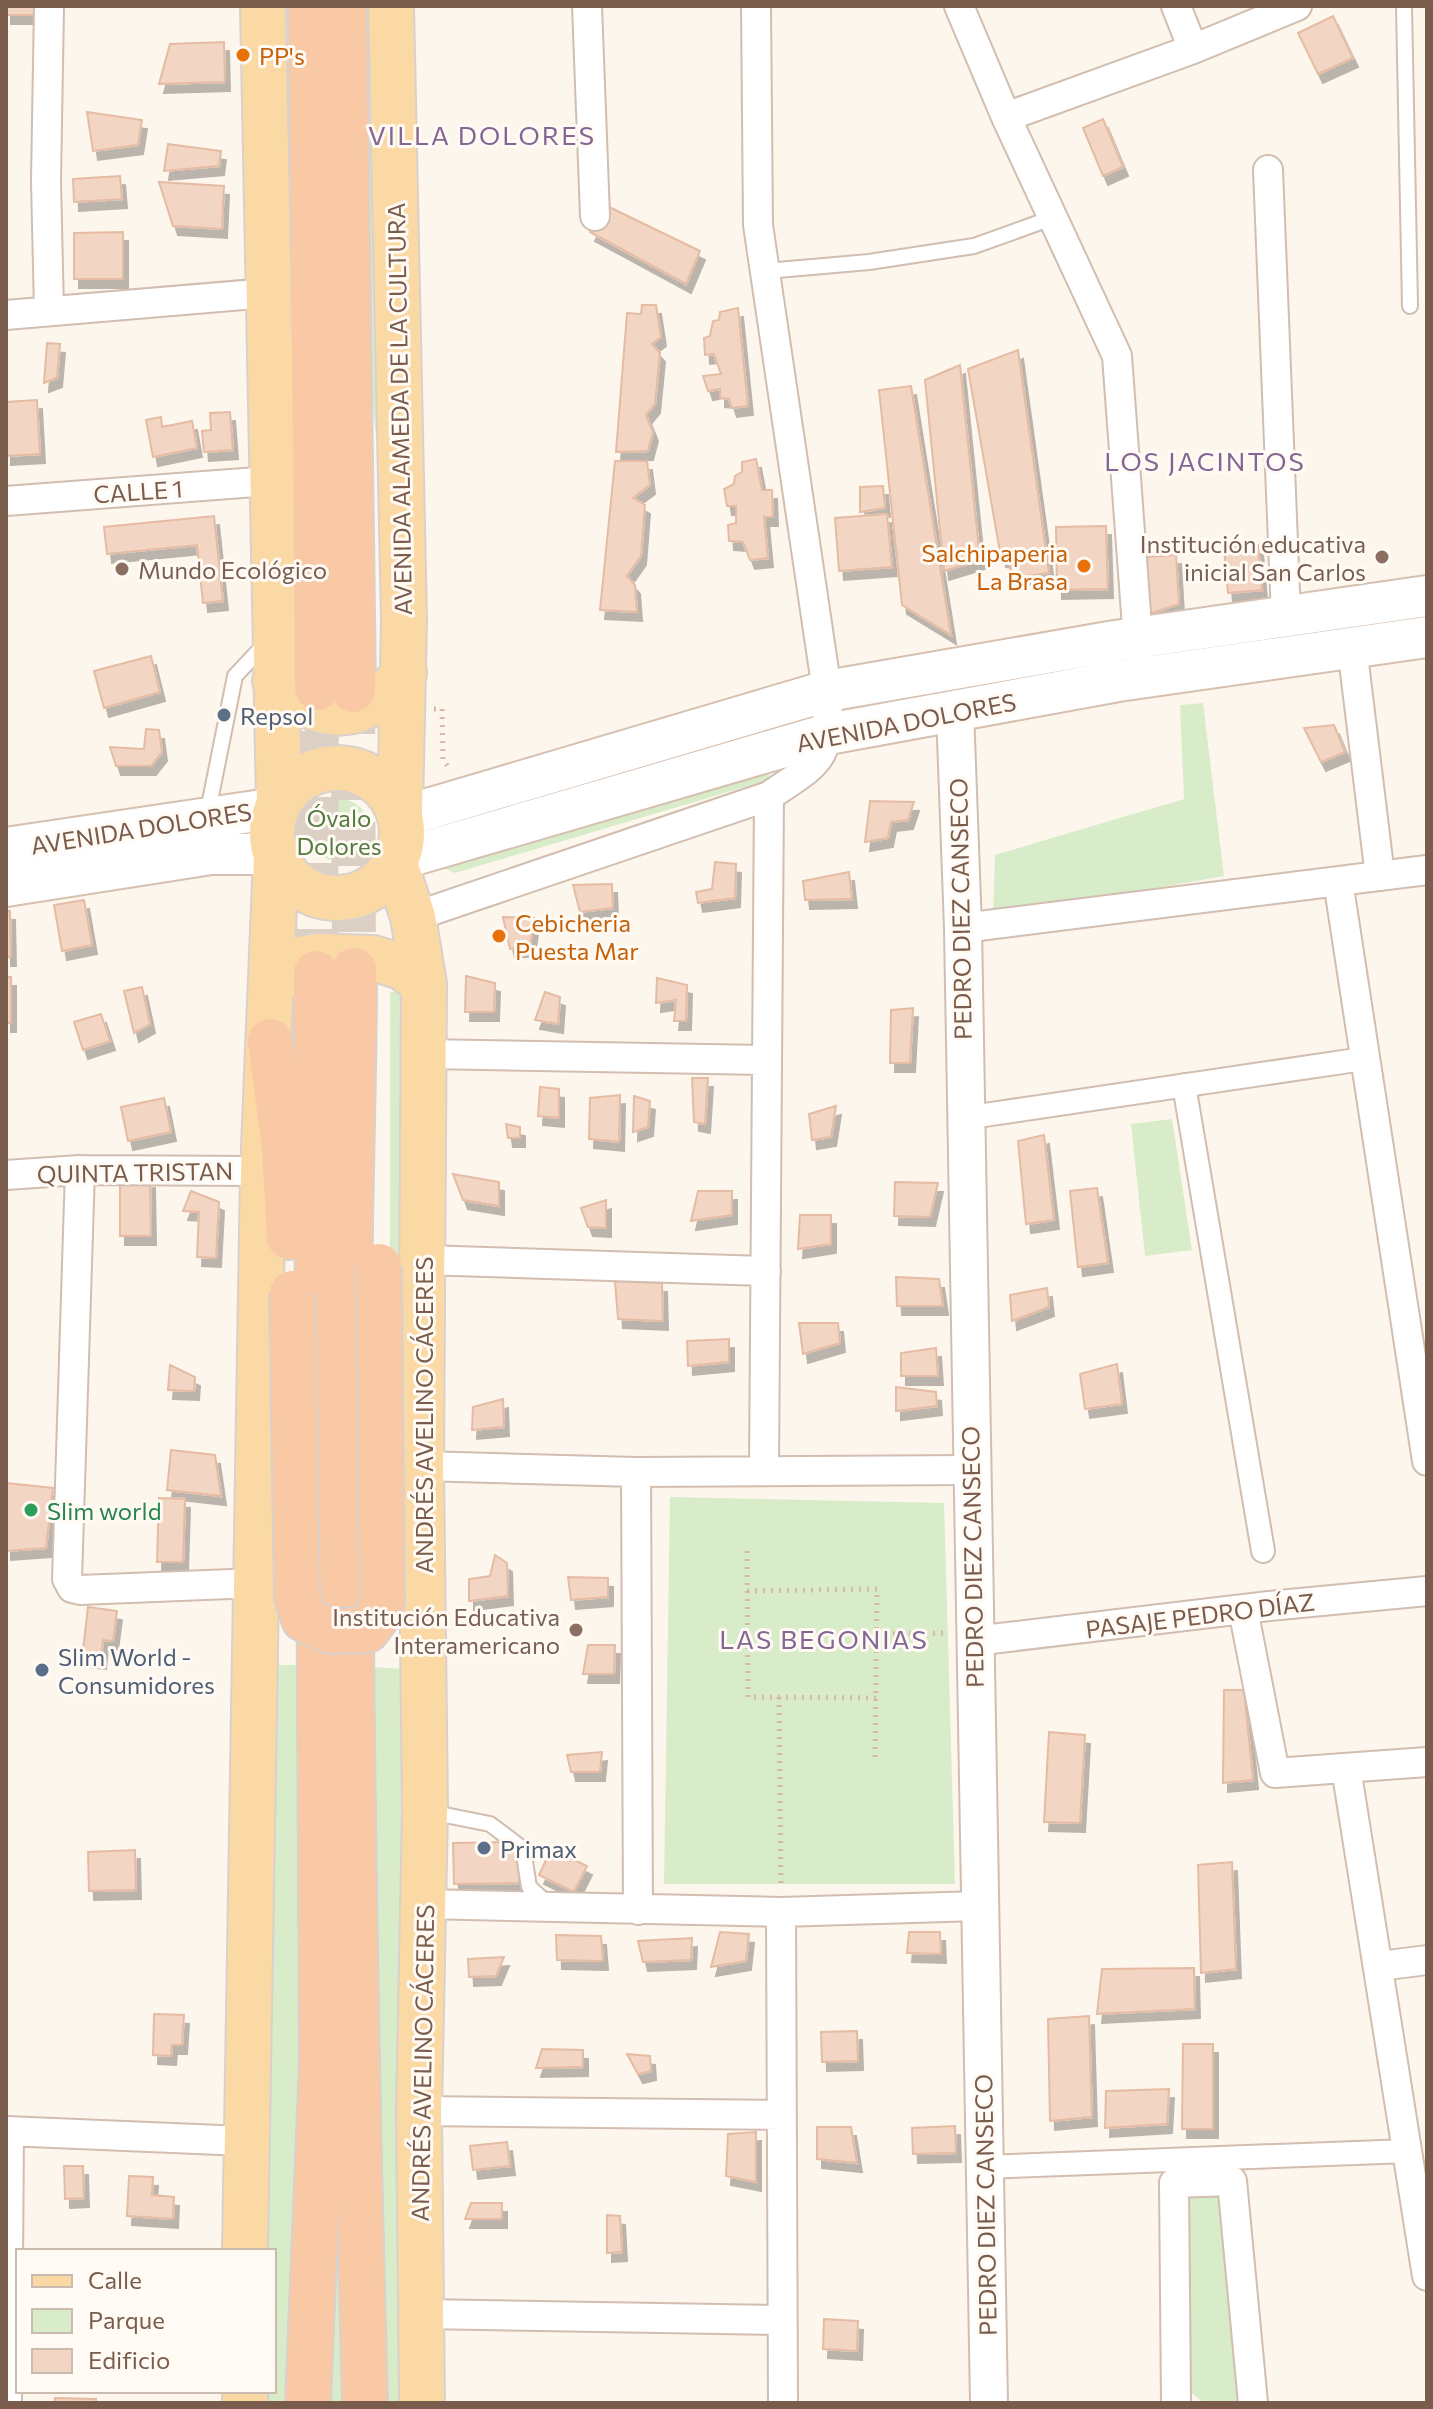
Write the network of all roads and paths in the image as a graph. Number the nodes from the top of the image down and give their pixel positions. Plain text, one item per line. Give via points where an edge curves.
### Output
1 (49, 6) edge
2 (263, 6) edge
3 (311, 6) edge
4 (344, 6) edge
5 (391, 6) edge
6 (587, 6) edge
7 (756, 6) edge
8 (959, 6) edge
9 (1176, 6) edge
10 (1297, 6) edge
11 (1404, 6) edge
12 (1193, 49) junction
13 (1006, 117) junction
14 (1268, 170) dead end
15 (595, 216) dead end
16 (1052, 218) junction
17 (766, 271) junction
18 (267, 293) junction
19 (1410, 306) dead end
20 (49, 311) junction
21 (6, 315) edge
22 (270, 481) junction
23 (6, 501) edge
24 (1427, 596) edge
25 (1286, 617) junction
26 (274, 635) junction
27 (1427, 637) edge
28 (1137, 638) junction
29 (1352, 647) junction
30 (404, 673) junction
31 (1141, 678) junction
32 (275, 681) junction
33 (827, 691) junction
34 (955, 711) junction
35 (823, 748) junction
36 (769, 796) junction
37 (277, 806) junction
38 (400, 814) junction
39 (206, 818) junction
40 (6, 848) edge
41 (276, 856) junction
42 (396, 862) junction
43 (1427, 870) edge
44 (1380, 876) junction
45 (1338, 881) junction
46 (6, 886) edge
47 (413, 917) junction
48 (963, 928) junction
49 (341, 975) junction
50 (424, 984) junction
51 (273, 987) junction
52 (270, 1041) junction
53 (424, 1054) junction
54 (1363, 1059) junction
55 (767, 1060) junction
56 (1184, 1085) junction
57 (964, 1118) junction
58 (80, 1170) junction
59 (263, 1171) junction
60 (6, 1175) edge
61 (423, 1260) junction
62 (766, 1271) junction
63 (1419, 1356) edge
64 (1427, 1461) edge
65 (421, 1466) junction
66 (764, 1469) junction
67 (971, 1470) junction
68 (636, 1472) junction
69 (747, 1551) dead end
70 (1263, 1551) dead end
71 (257, 1583) junction
72 (747, 1591) junction
73 (1427, 1591) edge
74 (1243, 1609) junction
75 (877, 1634) junction
76 (974, 1637) junction
77 (779, 1697) junction
78 (876, 1698) junction
79 (875, 1762) dead end
80 (1427, 1762) edge
81 (1346, 1768) junction
82 (425, 1811) junction
83 (424, 1904) junction
84 (979, 1906) junction
85 (551, 1907) junction
86 (638, 1910) junction
87 (781, 1912) junction
88 (1427, 1960) edge
89 (1380, 1966) junction
90 (419, 2111) junction
91 (782, 2115) junction
92 (8, 2131) edge
93 (244, 2141) junction
94 (1408, 2151) junction
95 (984, 2167) junction
96 (245, 2249) edge
97 (1427, 2276) edge
98 (422, 2314) junction
99 (782, 2320) junction
100 (7, 2403) edge
101 (308, 2403) edge
102 (365, 2403) edge
103 (422, 2403) edge
104 (783, 2403) edge
105 (989, 2403) edge
106 (1176, 2403) edge
107 (1253, 2403) edge

1 - 20 street
2 - 18 main road
3 - 4 highway, AVENIDA ALAMEDA DE LA CULTURA via 335,689
5 - 30 main road, AVENIDA ALAMEDA DE LA CULTURA
6 - 15 street
7 - 17 street via 758,225
8 - 13 street
9 - 12 street
10 - 12 street
11 - 19 lane
12 - 13 street
13 - 16 street
14 - 25 street
16 - 17 lane via 974,246
16 - 28 street via 1117,356
17 - 33 street
18 - 20 street
18 - 22 main road
20 - 21 street
22 - 23 street, CALLE 1
22 - 26 main road
24 - 25 main road, AVENIDA DOLORES
25 - 28 main road, AVENIDA DOLORES
26 - 32 main road
26 - 39 lane via 235,676
27 - 29 main road, AVENIDA DOLORES
28 - 31 street
28 - 33 main road, AVENIDA DOLORES
29 - 31 main road, AVENIDA DOLORES
29 - 44 street
30 - 32 main road via 389,694 367,708 342,713 316,710 293,699
30 - 38 main road, AVENIDA ALAMEDA DE LA CULTURA
31 - 34 main road, AVENIDA DOLORES
32 - 37 main road
33 - 35 street
33 - 38 main road, AVENIDA DOLORES
34 - 35 main road, AVENIDA DOLORES
34 - 48 street, PEDRO DIEZ CANSECO
35 - 36 street
35 - 42 main road, AVENIDA DOLORES
36 - 47 street
36 - 55 street
37 - 38 main road via 291,785 309,773 353,768 389,792
37 - 39 main road, AVENIDA DOLORES
37 - 41 main road via 272,839
38 - 42 main road via 402,839
39 - 40 main road, AVENIDA DOLORES
41 - 42 main road via 287,876 304,889 334,898 365,892
41 - 46 main road, AVENIDA DOLORES via 211,854
41 - 51 main road
42 - 47 main road, ANDRÉS AVELINO CÁCERES
43 - 44 street
44 - 45 street
45 - 48 street
45 - 54 street
47 - 50 main road, ANDRÉS AVELINO CÁCERES
48 - 57 street, PEDRO DIEZ CANSECO
49 - 52 highway, bridge via 374,1029 382,1601 367,1630 330,1631 304,1619 297,1597 292,1293 284,1147
49 - 101 highway via 322,2061
49 - 102 highway
50 - 51 main road via 390,961 316,956 295,960
50 - 53 main road, ANDRÉS AVELINO CÁCERES
51 - 52 main road
52 - 59 main road
53 - 55 street
53 - 61 main road, ANDRÉS AVELINO CÁCERES
54 - 56 street
54 - 63 street
55 - 62 street
56 - 57 street
56 - 70 street
57 - 67 street, PEDRO DIEZ CANSECO
58 - 59 street, QUINTA TRISTAN
58 - 60 street, QUINTA TRISTAN
58 - 71 street via 67,1579 80,1590
59 - 71 main road
61 - 62 street
61 - 65 main road, ANDRÉS AVELINO CÁCERES
62 - 66 street
63 - 64 street
65 - 68 street
65 - 82 main road, ANDRÉS AVELINO CÁCERES
66 - 67 street
66 - 68 street
67 - 76 street, PEDRO DIEZ CANSECO
68 - 86 street
69 - 72 path
71 - 93 main road
72 - 75 path via 877,1589
72 - 77 path via 748,1697
73 - 74 street, PASAJE PEDRO DÍAZ
74 - 76 street, PASAJE PEDRO DÍAZ
74 - 81 street via 1274,1772
75 - 76 path
75 - 78 path
76 - 84 street, PEDRO DIEZ CANSECO
77 - 78 path
77 - 87 path
78 - 79 path
80 - 81 street
81 - 89 street
82 - 83 main road, ANDRÉS AVELINO CÁCERES
82 - 85 lane via 490,1824 523,1849 529,1887
83 - 85 street
83 - 90 main road, ANDRÉS AVELINO CÁCERES
84 - 87 street
84 - 95 street, PEDRO DIEZ CANSECO
85 - 86 street
86 - 87 street
87 - 91 street
88 - 89 street
89 - 94 street
90 - 91 street
90 - 98 main road, ANDRÉS AVELINO CÁCERES
91 - 99 street
92 - 93 street
92 - 100 street
93 - 96 main road
94 - 95 street
94 - 97 street
95 - 105 street, PEDRO DIEZ CANSECO
98 - 99 street
98 - 103 main road, ANDRÉS AVELINO CÁCERES
99 - 104 street
106 - 107 street via 1174,2183 1232,2181

